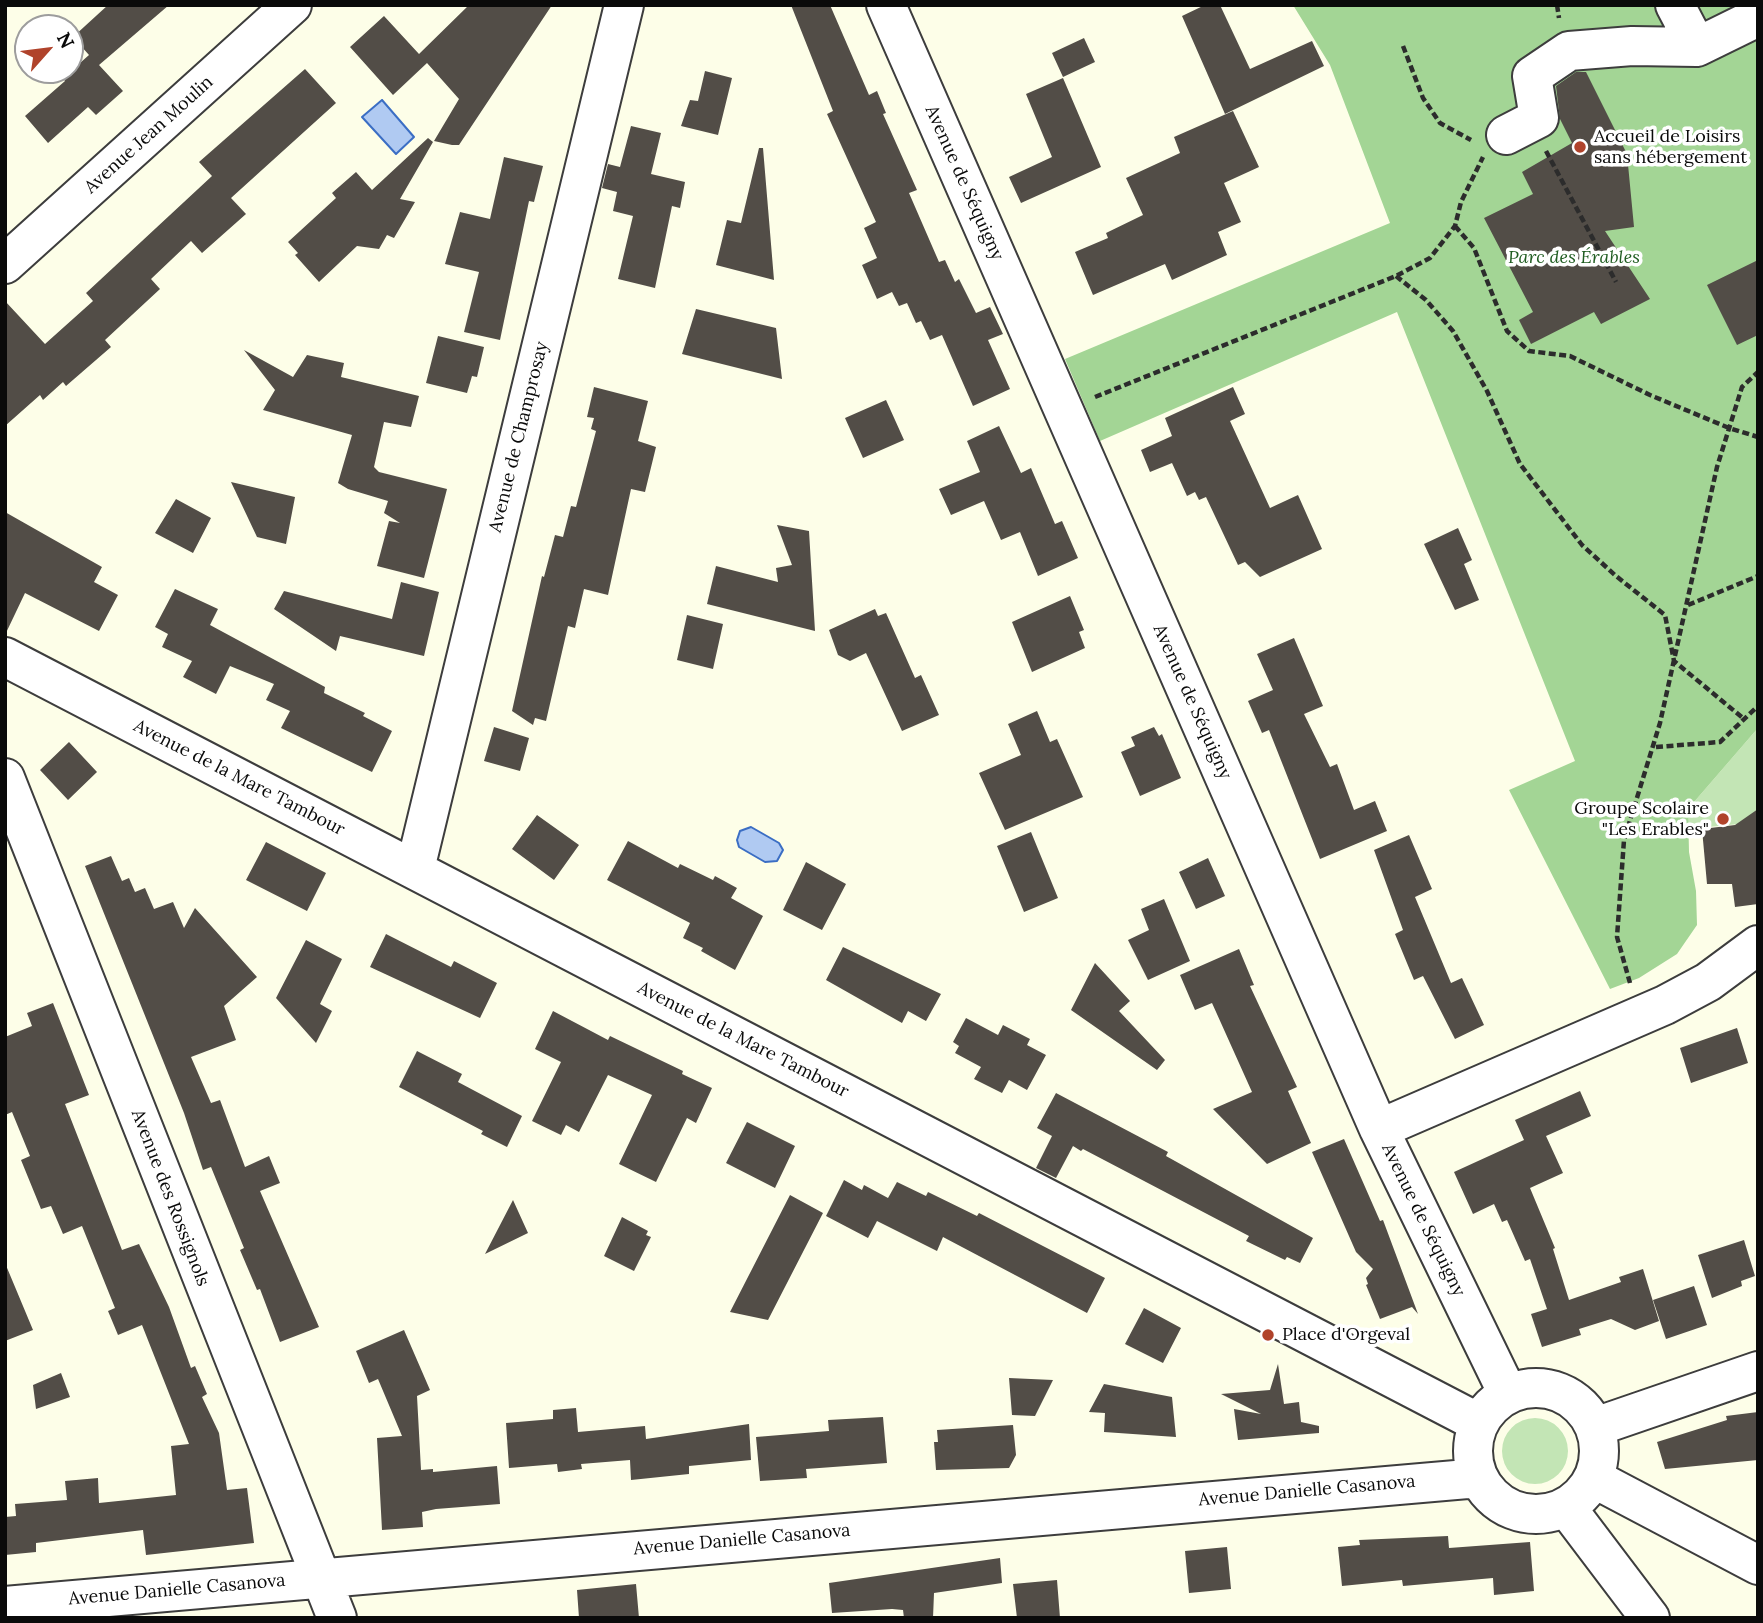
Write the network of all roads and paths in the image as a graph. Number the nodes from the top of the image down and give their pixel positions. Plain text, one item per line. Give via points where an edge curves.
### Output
1 (292, 5) edge
2 (624, 5) edge
3 (886, 5) edge
4 (1675, 5) edge
5 (1758, 17) edge
6 (1403, 46) dead end
7 (1697, 47) junction
8 (1507, 137) junction
9 (1455, 226) junction
10 (5, 264) edge
11 (1396, 276) junction
12 (1616, 282) dead end
13 (1758, 372) edge
14 (1064, 411) junction
15 (1729, 428) junction
16 (1758, 437) edge
17 (1758, 576) edge
18 (1688, 606) junction
19 (5, 657) edge
20 (1674, 661) junction
21 (1758, 706) edge
22 (1744, 719) junction
23 (1656, 747) dead end
24 (5, 778) edge
25 (415, 869) junction
26 (1758, 945) edge
27 (1665, 1005) junction
28 (1379, 1129) junction
29 (1758, 1371) edge
30 (1508, 1394) junction
31 (1479, 1423) junction
32 (1595, 1427) junction
33 (1479, 1478) junction
34 (1594, 1478) junction
35 (1566, 1507) junction
36 (1758, 1564) edge
37 (322, 1577) junction
38 (5, 1605) edge
39 (337, 1618) edge
40 (1650, 1618) edge

1 - 10 street, Avenue Jean Moulin
2 - 25 street, Avenue de Champrosay
3 - 14 street, Avenue de Séquigny
4 - 7 street
5 - 7 street
6 - 8 path via 1423,98 1440,123 1469,139
7 - 8 street via 1569,51 1532,76 1539,118
8 - 9 path via 1461,202
8 - 12 path
9 - 11 path via 1430,258
9 - 15 path via 1474,248 1507,331 1530,351 1570,356
11 - 14 path
11 - 20 path via 1426,300 1453,331 1520,464 1583,545 1665,615
13 - 15 path via 1742,387
14 - 28 street, Avenue de Séquigny
15 - 16 path
15 - 18 path
17 - 18 path
18 - 20 path
19 - 25 street, Avenue de la Mare Tambour
20 - 22 path
20 - 27 path via 1625,840 1617,937 1634,995
21 - 22 path
22 - 23 path via 1720,743
24 - 37 street, Avenue des Rossignols
25 - 31 street, Avenue de la Mare Tambour
26 - 27 street via 1708,982
27 - 28 street
28 - 30 street, Avenue de Séquigny
29 - 32 street
30 - 31 street via 1491,1406
30 - 32 street via 1528,1388 1567,1396 1584,1409
31 - 33 street via 1473,1443
32 - 34 street via 1598,1461
33 - 35 street via 1491,1495 1519,1512 1535,1514
33 - 37 street, Avenue Danielle Casanova
34 - 35 street
34 - 36 street
35 - 40 street
37 - 38 street, Avenue Danielle Casanova
37 - 39 street, Avenue des Rossignols

